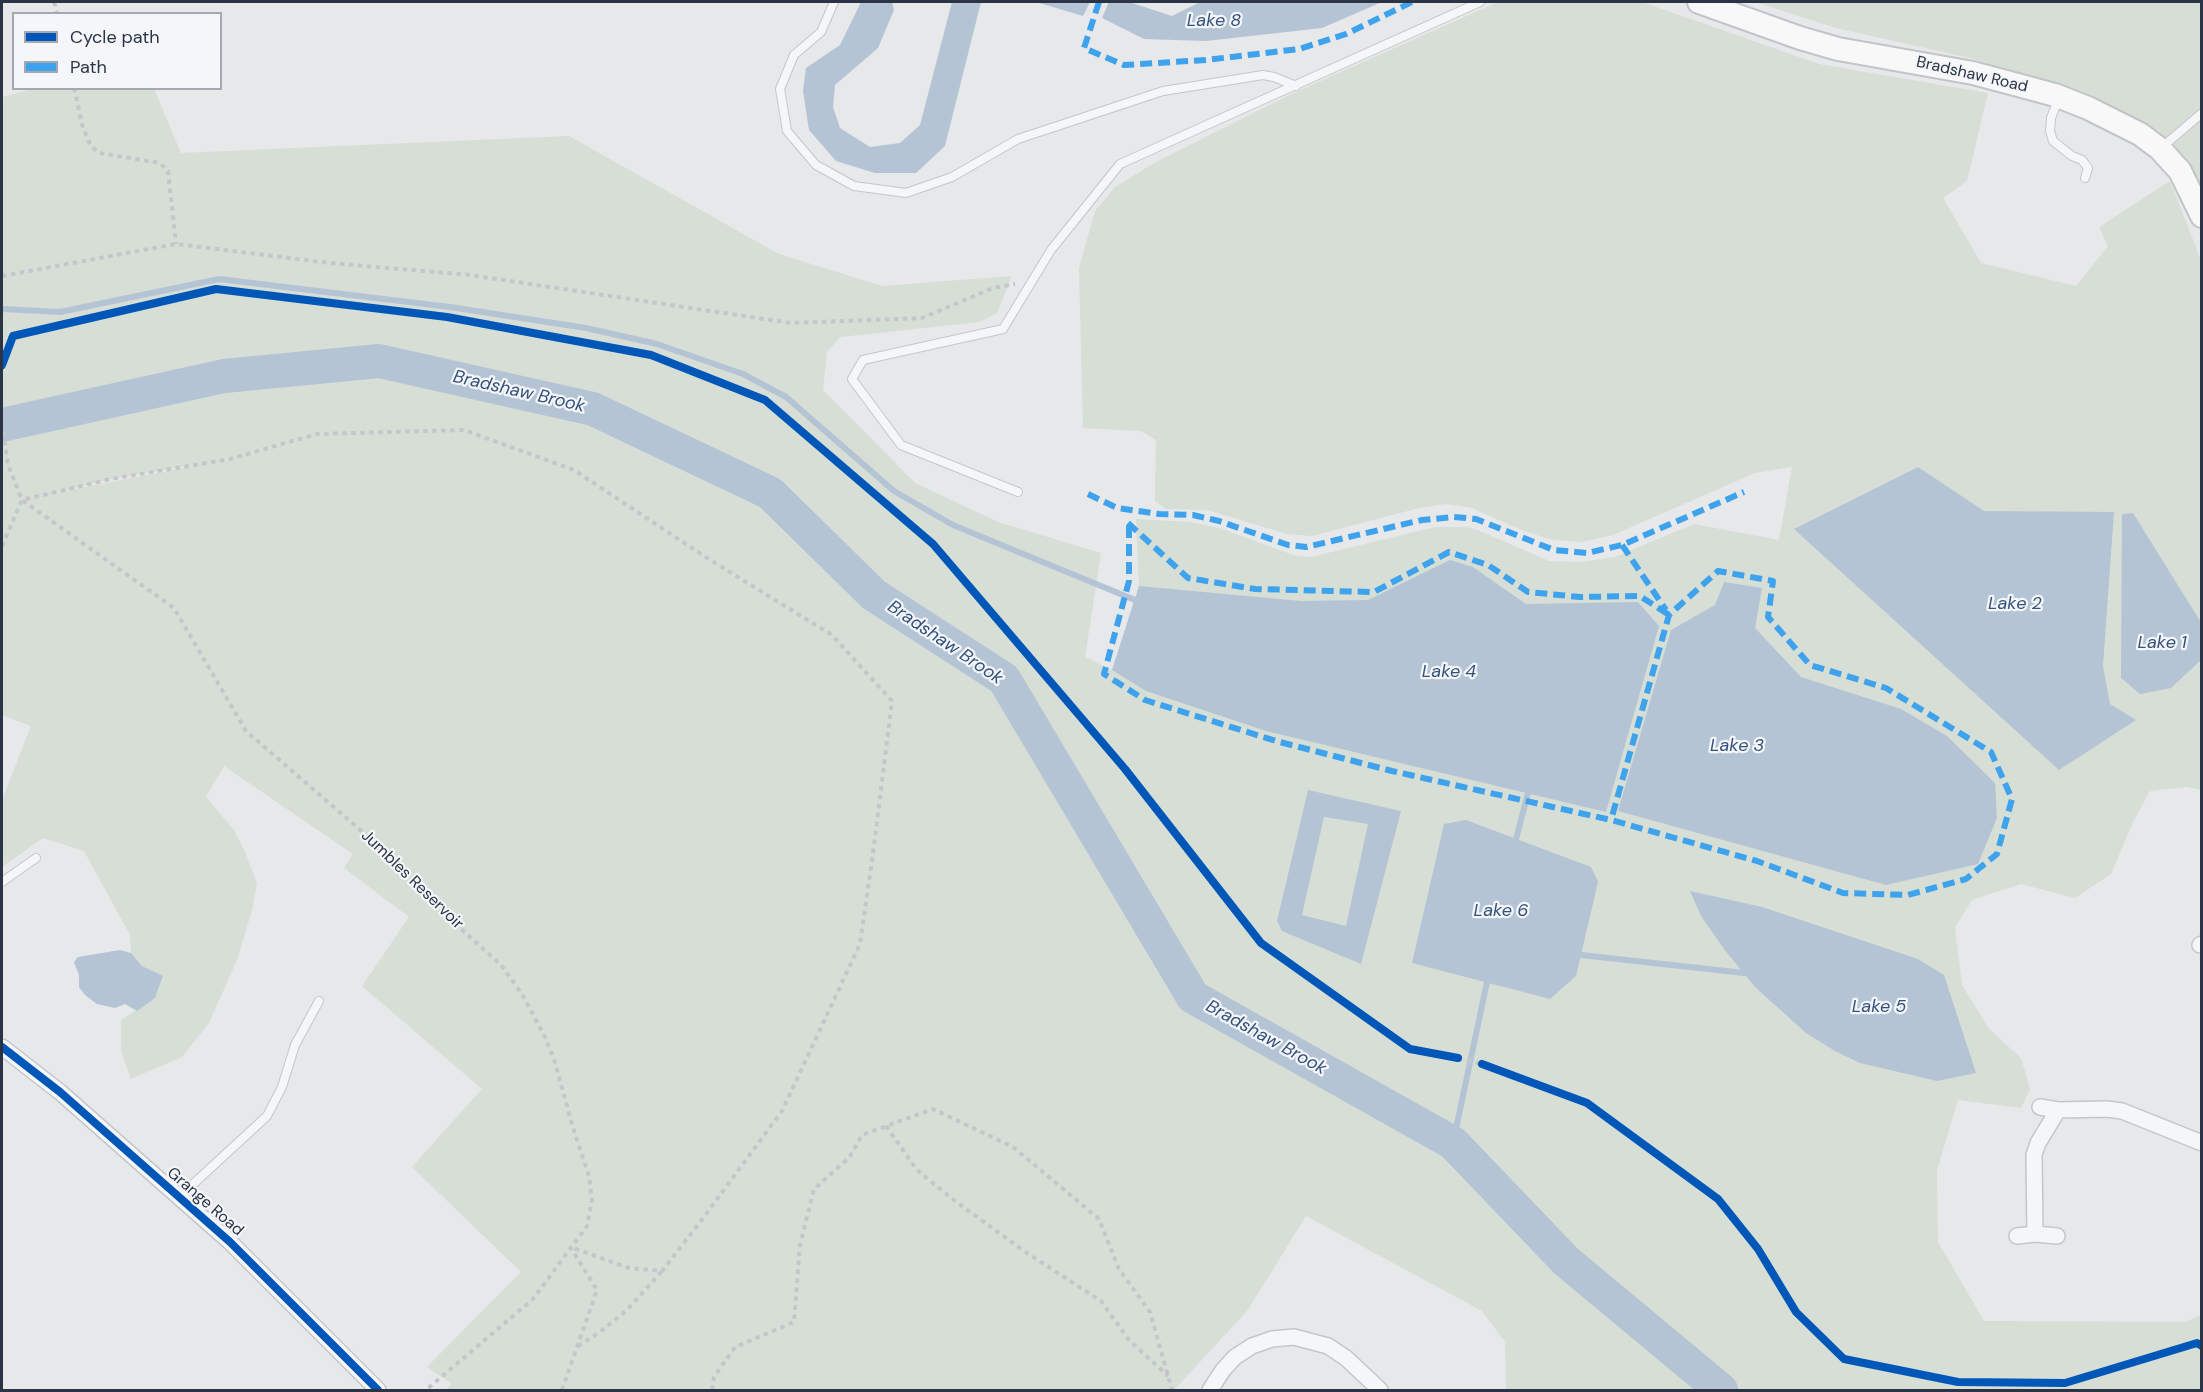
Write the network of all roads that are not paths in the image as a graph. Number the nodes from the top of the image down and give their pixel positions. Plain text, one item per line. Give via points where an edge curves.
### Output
1 (834, 2) edge
2 (1480, 2) edge
3 (1699, 2) edge
4 (1296, 86) junction
5 (2060, 97) junction
6 (2202, 113) edge
7 (2160, 149) junction
8 (2085, 178) dead end
9 (2202, 216) edge
10 (1018, 492) dead end
11 (36, 858) dead end
12 (2, 882) edge
13 (319, 1001) dead end
14 (2, 1047) edge
15 (2040, 1107) dead end
16 (2058, 1110) junction
17 (2202, 1143) edge
18 (179, 1197) junction
19 (2035, 1234) junction
20 (2017, 1236) dead end
21 (2057, 1236) dead end
22 (378, 1390) edge
23 (1210, 1390) edge
24 (1380, 1390) edge

1 - 4 lane via 820,32 794,55 780,89 787,131 816,165 854,186 906,193 952,177 1018,139 1163,91 1263,75
2 - 4 lane
3 - 5 main road, Bradshaw Road via 1838,49 1973,73
4 - 10 lane via 1120,164 1051,250 1003,329 863,360 852,379 901,445
5 - 7 main road, Bradshaw Road via 2116,121
5 - 8 lane via 2050,131 2060,148 2082,160 2088,168
6 - 7 lane
7 - 9 main road, Bradshaw Road via 2180,171
11 - 12 lane
13 - 18 lane via 295,1045 282,1087 267,1116
14 - 18 street, Grange Road via 60,1092
15 - 16 street
16 - 17 street via 2122,1111
16 - 19 street via 2034,1155
18 - 22 street, Grange Road via 254,1264
19 - 20 street
19 - 21 street
23 - 24 street via 1235,1356 1272,1339 1294,1337 1328,1346

